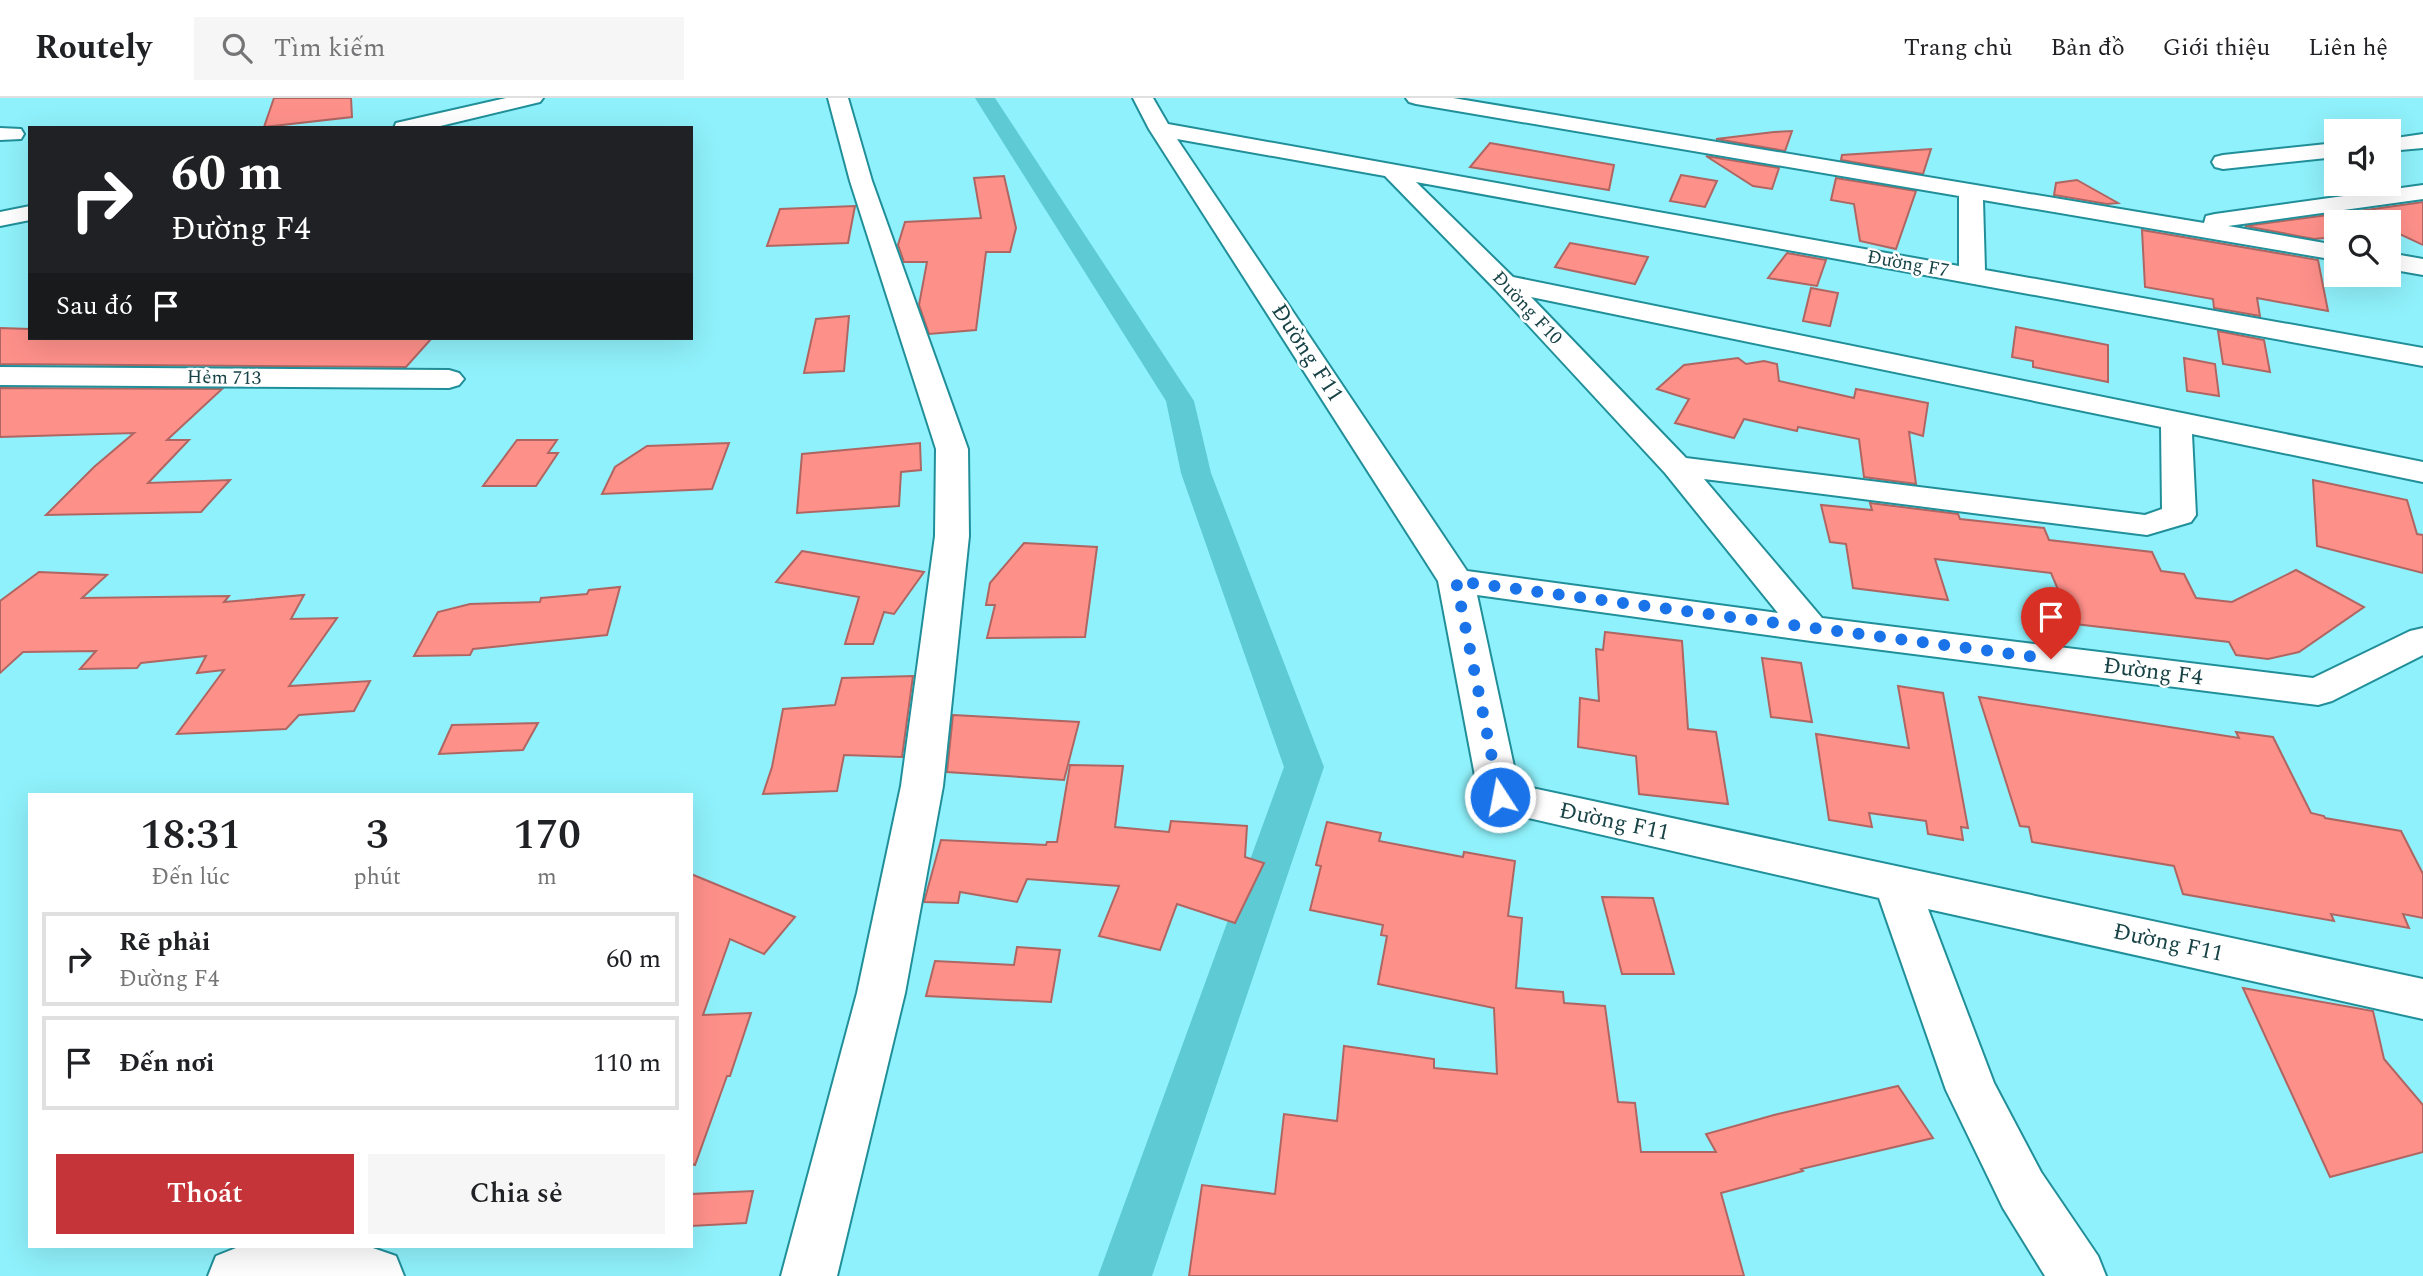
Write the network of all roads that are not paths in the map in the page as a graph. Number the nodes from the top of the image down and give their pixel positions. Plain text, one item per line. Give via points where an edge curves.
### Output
1 (533, 98) edge
2 (838, 98) edge
3 (1416, 98) edge
4 (463, 106) edge
5 (1151, 113) edge
6 (409, 126) edge
7 (2423, 141) edge
8 (2401, 144) edge
9 (2324, 151) edge
10 (2223, 162) dead end
11 (1392, 171) junction
12 (1971, 192) junction
13 (2423, 192) edge
14 (2178, 226) junction
15 (2324, 250) edge
16 (2401, 263) edge
17 (2423, 267) edge
18 (1972, 275) junction
19 (1504, 283) junction
20 (2423, 357) edge
21 (0, 376) edge
22 (449, 379) dead end
23 (2176, 421) junction
24 (1676, 466) junction
25 (2423, 472) edge
26 (1456, 581) junction
27 (1811, 629) junction
28 (2423, 640) edge
29 (1897, 884) junction
30 (2423, 999) edge
31 (236, 1276) edge
32 (376, 1276) edge
33 (809, 1276) edge
34 (2078, 1276) edge

1 - 4 street
2 - 33 street via 861,181 952,449 952,536 922,786 881,993
3 - 12 street
4 - 6 street
5 - 11 street
5 - 26 street, Đường F11
7 - 8 street
9 - 10 street
11 - 18 street, Đường F7
11 - 19 street, Đường F10
12 - 14 street
12 - 18 street
13 - 14 street
14 - 15 street
16 - 17 street
18 - 20 street, Đường F7
19 - 23 street
19 - 24 street, Đường F10
21 - 22 street, Hẻm 713
23 - 24 street via 2179,515 2147,525
23 - 25 street
24 - 27 street, Đường F10
26 - 27 street, Đường F4
26 - 29 street, Đường F11 via 1500,797
27 - 28 street, Đường F4 via 2318,692
29 - 30 street, Đường F11
29 - 34 street via 1971,1090 2022,1191
31 - 32 street via 334,1268

